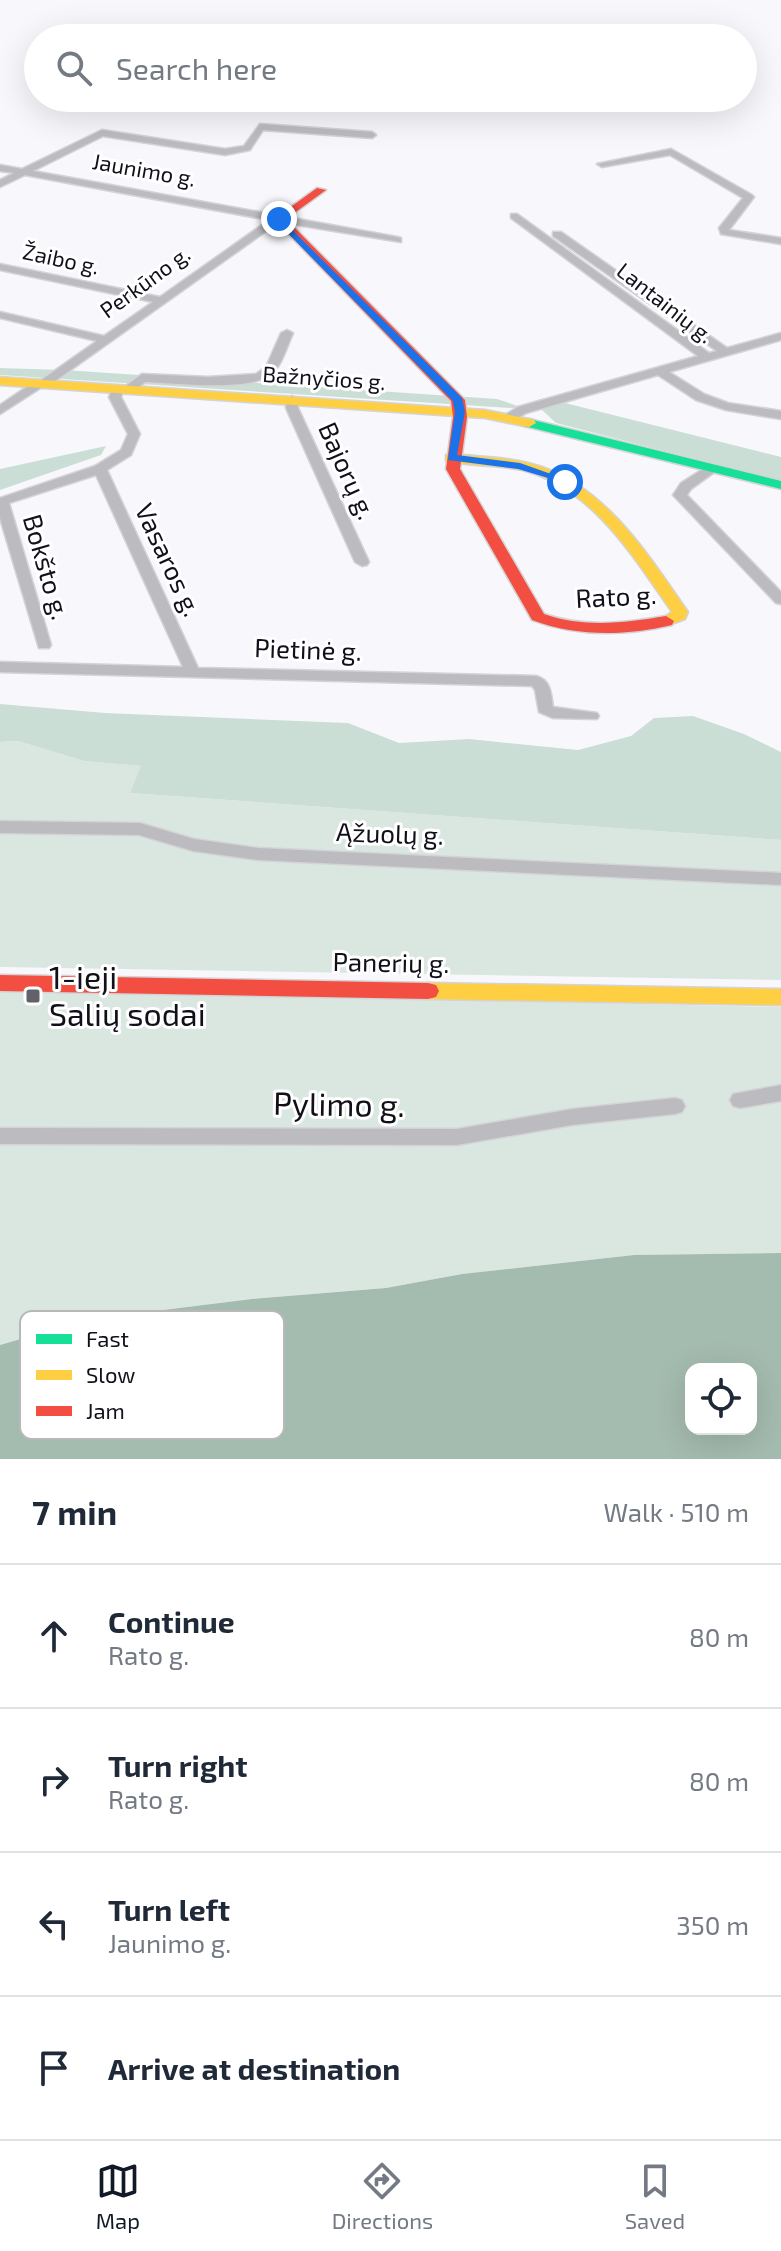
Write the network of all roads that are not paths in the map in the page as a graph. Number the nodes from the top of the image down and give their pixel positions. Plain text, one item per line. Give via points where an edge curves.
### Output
1 (372, 135) dead end
2 (602, 164) dead end
3 (0, 168) edge
4 (23, 172) junction
5 (0, 184) edge
6 (321, 190) dead end
7 (514, 216) dead end
8 (277, 219) junction
9 (548, 228) dead end
10 (397, 240) dead end
11 (781, 241) edge
12 (0, 267) edge
13 (160, 300) junction
14 (0, 315) edge
15 (287, 333) dead end
16 (781, 336) edge
17 (107, 340) junction
18 (726, 352) junction
19 (708, 358) junction
20 (659, 370) junction
21 (0, 381) edge
22 (41, 384) junction
23 (123, 389) junction
24 (292, 400) junction
25 (0, 410) edge
26 (460, 412) junction
27 (781, 415) edge
28 (509, 418) junction
29 (451, 458) junction
30 (711, 468) junction
31 (100, 469) junction
32 (781, 485) edge
33 (1, 502) edge
34 (362, 562) dead end
35 (781, 600) edge
36 (44, 645) dead end
37 (0, 667) edge
38 (192, 671) junction
39 (591, 716) dead end
40 (0, 827) edge
41 (781, 879) edge
42 (0, 983) edge
43 (781, 997) edge
44 (781, 1093) edge
45 (740, 1100) dead end
46 (675, 1106) dead end
47 (0, 1136) edge

1 - 4 street via 260,127 247,148 225,152 102,133
2 - 11 street via 671,152 749,197 725,232
3 - 4 street, Jaunimo g.
4 - 5 street
4 - 8 street, Jaunimo g.
6 - 8 street, Perkūno g.
7 - 19 street, Lantainių g.
8 - 10 street, Jaunimo g.
8 - 13 street, Perkūno g.
8 - 26 street via 454,394
9 - 18 street
12 - 13 street, Žaibo g.
13 - 17 street, Perkūno g.
14 - 17 street
15 - 23 street via 269,372 262,376 142,378
16 - 18 street
17 - 22 street, Perkūno g.
18 - 19 street
19 - 20 street, Lantainių g.
20 - 27 street via 700,397
20 - 28 street, Lantainių g.
21 - 22 street, Bažnyčios g.
22 - 23 street, Bažnyčios g.
22 - 25 street, Perkūno g.
23 - 24 street, Bažnyčios g.
23 - 31 street via 115,397 134,434 127,452
24 - 26 street, Bažnyčios g.
24 - 34 street, Bajorų g.
26 - 28 street, Bažnyčios g.
26 - 29 street
28 - 30 street, Bažnyčios g.
29 - 29 street, Rato g. via 536,470 584,495 608,516 679,616 622,626 566,626 538,617 457,480
30 - 32 street, Bažnyčios g.
30 - 35 street via 680,495
31 - 33 street
31 - 38 street, Vasaros g.
33 - 36 street, Bokšto g.
37 - 38 street, Pietinė g.
38 - 39 street, Pietinė g. via 536,681 543,689 545,709
40 - 41 street, Ąžuolų g. via 140,829 193,845 258,854
42 - 43 street, Panerių g.
44 - 45 street
46 - 47 street, Pylimo g. via 457,1137

